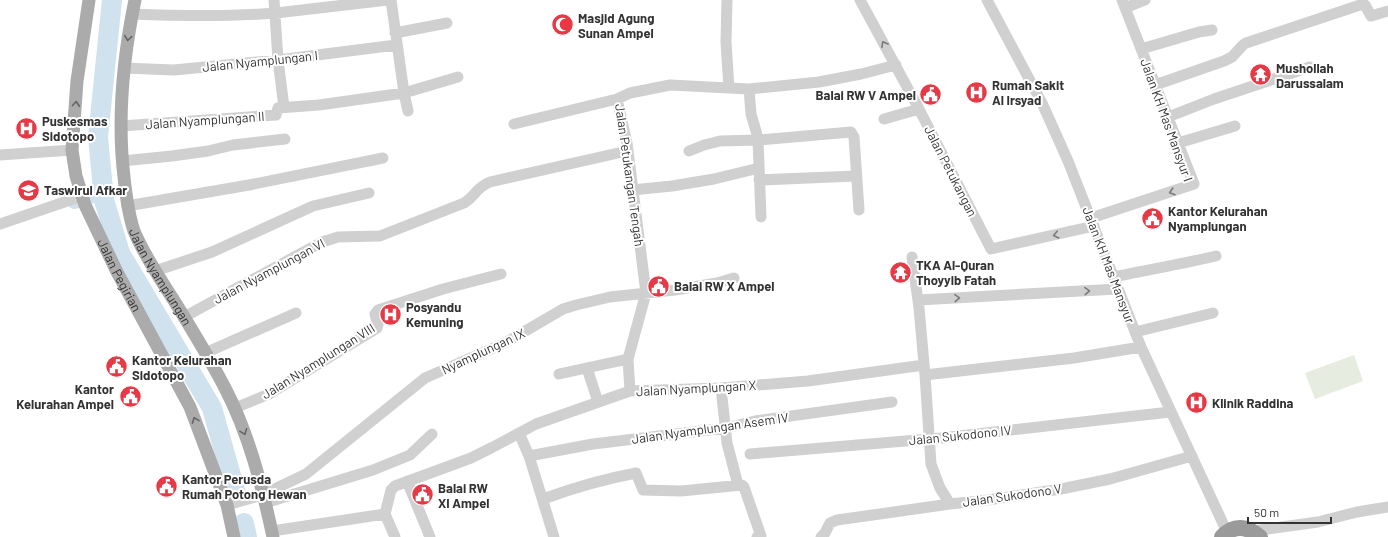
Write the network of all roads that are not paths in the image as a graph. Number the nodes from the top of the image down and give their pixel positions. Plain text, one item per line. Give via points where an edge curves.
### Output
1 (89, 0) edge
2 (135, 0) edge
3 (274, 0) edge
4 (390, 0) edge
5 (727, 0) edge
6 (860, 0) edge
7 (987, 0) edge
8 (1145, 0) edge
9 (1124, 4) edge
10 (1388, 10) edge
11 (275, 13) junction
12 (132, 14) junction
13 (447, 23) dead end
14 (1212, 30) dead end
15 (395, 33) junction
16 (396, 45) junction
17 (1141, 49) junction
18 (278, 60) junction
19 (896, 65) junction
20 (1310, 67) dead end
21 (124, 68) junction
22 (458, 77) dead end
23 (1155, 85) junction
24 (729, 88) junction
25 (749, 89) junction
26 (404, 93) junction
27 (617, 99) junction
28 (284, 107) junction
29 (919, 109) junction
30 (408, 111) dead end
31 (1168, 117) junction
32 (884, 119) dead end
33 (514, 124) dead end
34 (121, 126) junction
35 (1234, 126) dead end
36 (285, 139) dead end
37 (758, 140) junction
38 (1178, 143) junction
39 (72, 150) junction
40 (627, 151) junction
41 (689, 151) dead end
42 (0, 155) edge
43 (383, 158) dead end
44 (122, 161) junction
45 (759, 168) junction
46 (856, 176) junction
47 (759, 180) junction
48 (632, 190) junction
49 (369, 193) dead end
50 (83, 199) junction
51 (127, 206) junction
52 (860, 210) dead end
53 (761, 217) dead end
54 (1092, 222) junction
55 (0, 224) edge
56 (1216, 256) dead end
57 (912, 257) dead end
58 (155, 271) junction
59 (501, 274) dead end
60 (1113, 277) junction
61 (734, 278) dead end
62 (1118, 289) junction
63 (646, 293) junction
64 (918, 300) junction
65 (296, 313) dead end
66 (1213, 313) dead end
67 (184, 316) junction
68 (1135, 332) junction
69 (1141, 347) junction
70 (205, 353) junction
71 (628, 359) junction
72 (587, 368) junction
73 (925, 370) junction
74 (559, 374) dead end
75 (721, 388) junction
76 (630, 391) junction
77 (598, 402) junction
78 (892, 402) dead end
79 (235, 408) junction
80 (1170, 412) junction
81 (726, 428) junction
82 (519, 433) junction
83 (432, 434) dead end
84 (930, 439) junction
85 (750, 454) dead end
86 (529, 456) junction
87 (1192, 456) junction
88 (407, 481) junction
89 (738, 485) junction
90 (543, 498) junction
91 (264, 499) junction
92 (950, 504) junction
93 (227, 505) junction
94 (1388, 507) edge
95 (385, 514) junction
96 (272, 534) edge
97 (1224, 534) edge
98 (1256, 534) edge
99 (234, 537) edge
100 (395, 537) edge
101 (430, 537) edge
102 (554, 537) edge
103 (757, 537) edge
104 (821, 537) edge

39 -> 1 main road, Jalan Pegirian
2 - 12 main road, Jalan Nyamplungan
3 - 11 street
4 - 11 street
4 - 15 street
5 - 24 street
19 -> 6 street, Jalan Petukangan
7 - 54 street, Jalan KH Mas Mansyur via 1042,103
8 - 9 street
9 - 17 street, Jalan KH Mas Mansyur I
10 - 23 street via 1371,16 1363,4 1246,43 1224,62
11 - 12 street via 204,16
11 - 18 street
12 -> 21 main road, Jalan Nyamplungan
13 - 15 street
14 - 17 street
15 - 16 street
16 - 18 street, Jalan Nyamplungan I
16 - 26 street
17 - 23 street, Jalan KH Mas Mansyur I
18 - 21 street, Jalan Nyamplungan I via 174,70
18 - 28 street
19 - 25 street, Jalan Petukangan Tengah via 819,82
19 - 29 street, Jalan Petukangan
20 - 31 street
21 - 34 main road, Jalan Nyamplungan
22 - 26 street, Jalan Nyamplungan II
23 - 31 street, Jalan KH Mas Mansyur I
24 - 25 street, Jalan Petukangan Tengah
24 - 27 street, Jalan Petukangan Tengah via 670,85 630,93
25 - 37 street via 751,114
26 - 28 street, Jalan Nyamplungan II via 319,105
26 - 30 street
27 - 33 street
27 - 40 street, Jalan Petukangan Tengah
28 - 34 street, Jalan Nyamplungan II via 278,108 276,115
29 - 32 street
54 -> 29 street, Jalan Petukangan via 991,249
31 - 38 street, Jalan KH Mas Mansyur I
34 - 44 main road, Jalan Nyamplungan
35 - 38 street
36 - 44 street via 233,144 178,155
37 - 41 street via 720,141
37 - 45 street
37 - 46 street via 851,132
38 -> 54 street, Jalan KH Mas Mansyur I via 1193,185
39 - 42 street
39 - 50 main road, Jalan Pegirian
40 - 48 street, Jalan Petukangan Tengah
40 - 67 street, Jalan Nyamplungan VI via 490,182 479,188 464,203 380,236 338,237 322,242
43 - 51 street
44 - 51 main road, Jalan Nyamplungan
45 - 47 street
45 - 48 street via 714,179
46 - 47 street
46 - 52 street
47 - 53 street
48 - 63 street, Jalan Petukangan Tengah
49 - 58 street via 313,206 212,252
50 - 55 street
93 -> 50 main road, Jalan Pegirian via 186,397 126,290
51 - 58 main road, Jalan Nyamplungan via 137,236
54 - 60 street, Jalan KH Mas Mansyur
56 - 60 street
57 - 64 street
58 - 67 main road, Jalan Nyamplungan
59 - 79 street, Jalan Nyamplungan VIII via 378,310 375,314 377,328 269,394
60 - 62 street, Jalan KH Mas Mansyur
61 - 63 street, Nyamplungan IX via 676,290
64 -> 62 street
62 - 68 street, Jalan KH Mas Mansyur
63 - 71 street
63 - 91 street, Nyamplungan IX via 610,297 568,308 505,343 430,375 312,469
64 - 73 street
65 - 70 street
66 - 68 street
67 - 70 main road, Jalan Nyamplungan
68 - 69 street, Jalan KH Mas Mansyur
69 - 73 street, Jalan Nyamplungan X via 1074,358
69 - 80 street, Jalan KH Mas Mansyur
70 - 79 main road, Jalan Nyamplungan
71 - 72 street
71 - 76 street
72 - 74 street
72 - 77 street
73 - 75 street, Jalan Nyamplungan X
73 - 84 street
75 - 76 street, Jalan Nyamplungan X
75 - 81 street
76 - 77 street, Jalan Nyamplungan X
77 - 82 street, Jalan Nyamplungan X via 536,424
78 - 81 street, Jalan Nyamplungan Asem IV via 755,421
79 -> 91 main road, Jalan Nyamplungan
80 - 84 street, Jalan Sukodono IV
80 - 87 street, Jalan KH Mas Mansyur
81 - 86 street, Jalan Nyamplungan Asem IV via 593,444
81 - 89 street via 729,455
82 - 86 street
82 - 88 street, Jalan Nyamplungan X via 471,458
83 - 91 street via 410,455 373,470
84 - 85 street, Jalan Sukodono IV
84 - 92 street via 931,464 940,488
86 - 90 street
87 - 92 street, Jalan Sukodono V via 1110,479 1061,489
87 - 97 street, Jalan KH Mas Mansyur
88 - 95 street, Jalan Nyamplungan X via 391,490
88 - 101 street
89 - 90 street via 681,491 643,490 636,473 609,478
89 - 103 street via 744,487 761,536
90 - 102 street
91 - 93 street
91 - 96 main road, Jalan Nyamplungan
92 - 104 street, Jalan Sukodono V via 837,520 830,523
93 - 99 main road, Jalan Pegirian
94 - 98 street
95 - 96 street
95 - 100 street
97 - 98 highway via 1235,528 1244,528

